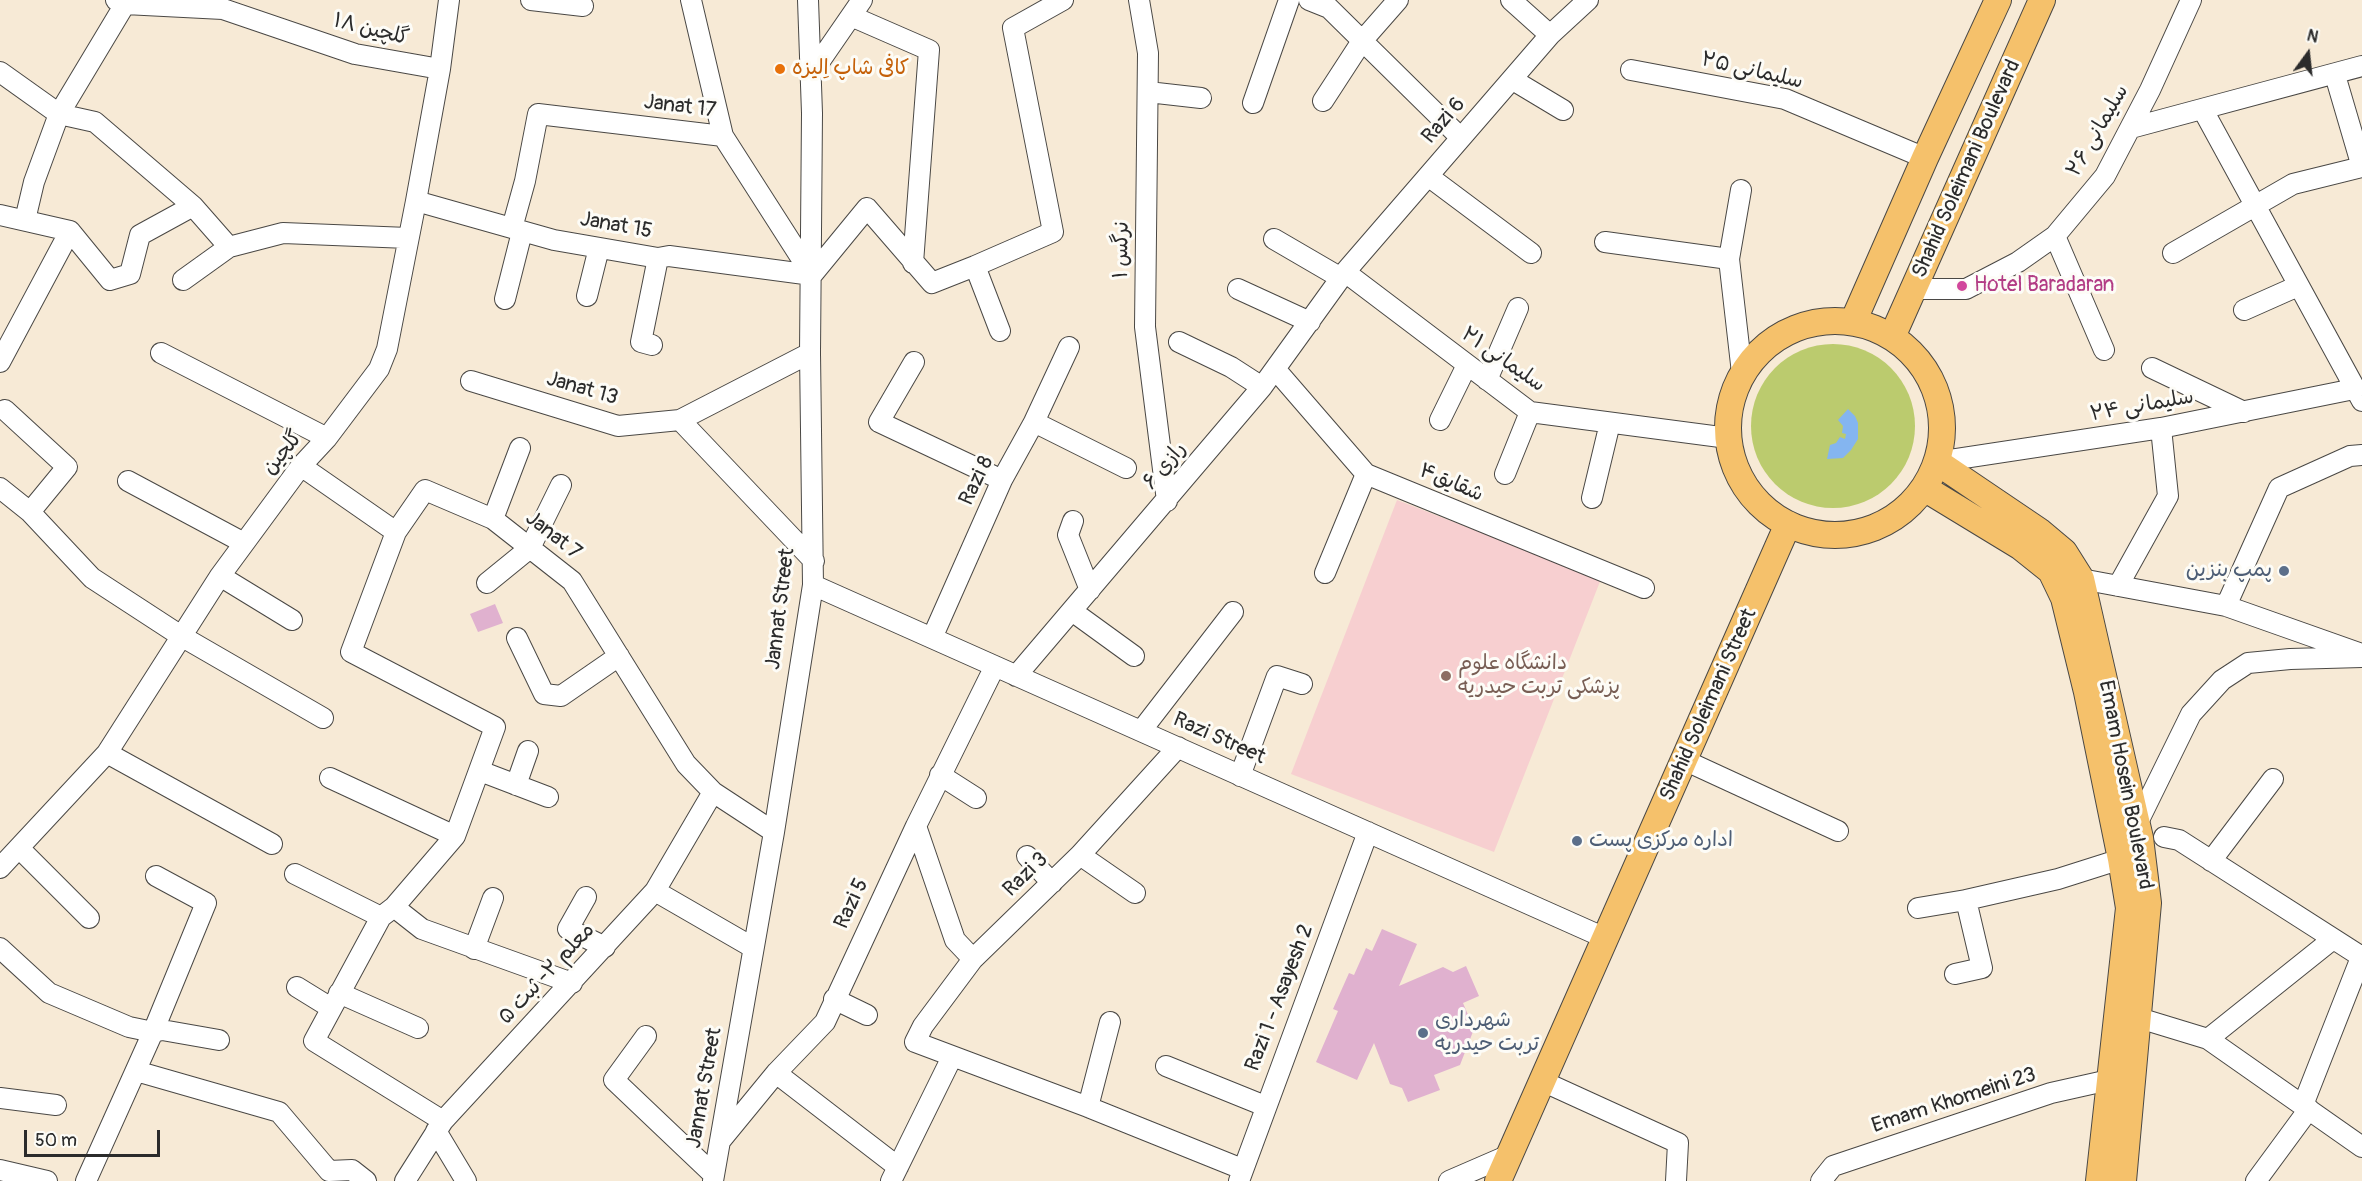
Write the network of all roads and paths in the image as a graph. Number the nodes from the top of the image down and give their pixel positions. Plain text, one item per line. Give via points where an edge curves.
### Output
1 (449, 0) edge
2 (531, 0) edge
3 (691, 0) edge
4 (808, 0) edge
5 (1063, 0) edge
6 (1139, 0) edge
7 (1289, 0) edge
8 (1309, 0) edge
9 (1398, 0) edge
10 (1511, 0) edge
11 (1588, 0) edge
12 (1998, 0) edge
13 (2042, 0) edge
14 (2191, 0) edge
15 (121, 2) edge
16 (1331, 4) edge
17 (583, 6) dead end
18 (857, 8) edge
19 (1550, 35) junction
20 (1362, 41) junction
21 (2362, 66) edge
22 (440, 69) junction
23 (1631, 70) dead end
24 (0, 72) edge
25 (811, 74) junction
26 (2334, 75) junction
27 (1512, 80) junction
28 (1148, 92) junction
29 (1201, 98) dead end
30 (1323, 100) dead end
31 (1253, 103) dead end
32 (1563, 110) dead end
33 (2203, 110) junction
34 (59, 114) junction
35 (2131, 128) junction
36 (723, 136) junction
37 (1461, 138) junction
38 (1925, 158) junction
39 (2362, 167) edge
40 (1428, 176) junction
41 (1741, 190) dead end
42 (416, 201) junction
43 (193, 206) junction
44 (2255, 206) junction
45 (0, 215) edge
46 (26, 219) junction
47 (517, 230) junction
48 (70, 231) junction
49 (2055, 236) junction
50 (408, 238) junction
51 (1274, 239) dead end
52 (1605, 242) dead end
53 (229, 247) junction
54 (598, 248) junction
55 (1531, 253) dead end
56 (2173, 253) dead end
57 (658, 258) junction
58 (1729, 259) junction
59 (913, 263) junction
60 (975, 267) junction
61 (812, 275) junction
62 (1343, 275) junction
63 (183, 280) dead end
64 (2298, 286) junction
65 (1238, 289) dead end
66 (1914, 289) junction
67 (587, 296) dead end
68 (505, 299) dead end
69 (1518, 308) dead end
70 (2244, 310) dead end
71 (1310, 322) junction
72 (1853, 322) junction
73 (1000, 331) dead end
74 (1892, 337) junction
75 (1179, 342) dead end
76 (652, 345) dead end
77 (1069, 347) dead end
78 (2103, 350) dead end
79 (161, 353) dead end
80 (810, 353) junction
81 (914, 362) dead end
82 (0, 363) edge
83 (1467, 365) junction
84 (2152, 368) dead end
85 (1276, 370) junction
86 (1742, 373) junction
87 (1487, 380) junction
88 (471, 381) dead end
89 (2356, 383) edge
90 (1263, 387) junction
91 (5, 410) dead end
92 (1530, 412) junction
93 (2244, 412) junction
94 (680, 420) junction
95 (1440, 420) dead end
96 (1034, 422) junction
97 (1610, 423) junction
98 (2161, 428) junction
99 (327, 438) junction
100 (1728, 438) junction
101 (520, 448) dead end
102 (2362, 455) edge
103 (1937, 462) junction
104 (301, 466) junction
105 (1126, 468) dead end
106 (1366, 474) junction
107 (1505, 474) dead end
108 (1002, 480) junction
109 (128, 481) dead end
110 (561, 486) dead end
111 (0, 488) edge
112 (1924, 488) junction
113 (1592, 498) dead end
114 (1167, 501) junction
115 (30, 513) junction
116 (493, 519) junction
117 (1073, 521) dead end
118 (1788, 524) junction
119 (396, 532) junction
120 (244, 543) junction
121 (530, 548) junction
122 (814, 561) junction
123 (1325, 573) dead end
124 (220, 576) junction
125 (2081, 579) junction
126 (487, 583) dead end
127 (813, 585) junction
128 (2118, 586) junction
129 (1644, 588) dead end
130 (1090, 590) junction
131 (2226, 606) junction
132 (1072, 610) junction
133 (1233, 612) dead end
134 (292, 620) dead end
135 (181, 636) junction
136 (517, 638) dead end
137 (932, 638) junction
138 (619, 656) junction
139 (1134, 656) dead end
140 (2362, 656) edge
141 (995, 666) junction
142 (1017, 676) junction
143 (1302, 684) dead end
144 (323, 717) dead end
145 (1141, 731) junction
146 (1178, 747) junction
147 (528, 752) dead end
148 (107, 753) junction
149 (1684, 760) junction
150 (480, 771) junction
151 (940, 774) junction
152 (1240, 776) junction
153 (330, 778) dead end
154 (2273, 779) dead end
155 (516, 784) junction
156 (713, 792) junction
157 (548, 797) dead end
158 (976, 798) dead end
159 (2137, 824) junction
160 (916, 826) junction
161 (1838, 831) dead end
162 (774, 832) junction
163 (1368, 832) junction
164 (455, 836) junction
165 (2164, 837) dead end
166 (272, 844) dead end
167 (19, 848) junction
168 (1080, 855) junction
169 (1027, 856) dead end
170 (2121, 859) junction
171 (2211, 861) junction
172 (0, 868) edge
173 (295, 874) dead end
174 (156, 876) dead end
175 (1053, 883) junction
176 (655, 891) junction
177 (1135, 893) dead end
178 (586, 897) dead end
179 (493, 898) dead end
180 (1966, 900) junction
181 (1918, 908) dead end
182 (387, 912) junction
183 (89, 918) dead end
184 (1605, 938) junction
185 (2333, 939) junction
186 (605, 947) junction
187 (752, 947) junction
188 (0, 948) edge
189 (474, 949) junction
190 (2362, 957) edge
191 (973, 959) junction
192 (1956, 974) dead end
193 (572, 983) junction
194 (297, 987) dead end
195 (834, 999) junction
196 (335, 1001) junction
197 (867, 1016) dead end
198 (2139, 1018) junction
199 (1110, 1022) dead end
200 (418, 1028) dead end
201 (153, 1032) junction
202 (646, 1036) dead end
203 (2208, 1039) junction
204 (219, 1040) dead end
205 (952, 1058) junction
206 (1166, 1066) dead end
207 (136, 1071) junction
208 (2117, 1072) junction
209 (776, 1073) junction
210 (1542, 1081) junction
211 (0, 1098) edge
212 (56, 1105) dead end
213 (1265, 1106) junction
214 (1088, 1107) junction
215 (2306, 1107) junction
216 (440, 1126) junction
217 (721, 1140) junction
218 (2362, 1147) edge
219 (1509, 1155) junction
220 (0, 1170) edge
221 (895, 1174) edge
222 (1240, 1175) edge
223 (714, 1178) edge
224 (47, 1181) edge
225 (86, 1181) edge
226 (366, 1181) edge
227 (405, 1181) edge
228 (466, 1181) edge
229 (1449, 1181) edge
230 (1498, 1181) edge
231 (1676, 1181) edge
232 (1821, 1181) edge
233 (2099, 1181) edge
234 (2123, 1181) edge
235 (2256, 1181) edge

1 - 22 street, گلچین
2 - 17 street
3 - 36 street
4 - 25 street, Jannat Street
5 - 60 street via 1013,28 1053,232
6 - 28 street, نرگس ۱ via 1148,53
7 - 31 street
8 - 16 street
9 - 20 street
10 - 19 street
11 - 19 street, Razi 6
12 - 38 main road, Shahid Soleimani Boulevard
13 - 66 main road, Shahid Soleimani Boulevard
14 - 35 street, سلیمانی ۲۶
15 - 22 street, گلچین ۱۸ via 223,9 356,54
15 - 34 street
16 - 20 street
18 - 25 street
18 - 59 street via 929,50
19 - 27 street, Razi 6
20 - 30 street
20 - 37 street
21 - 26 street
22 - 42 street, گلچین
23 - 38 street, سلیمانی ۲۵ via 1785,99
24 - 34 street
25 - 61 street, Jannat Street
26 - 33 street
26 - 39 street
27 - 32 street
27 - 37 street, Razi 6
28 - 29 street
28 - 114 street, نرگس ۱ via 1145,327
33 - 35 street
33 - 44 street
34 - 43 street via 95,122
34 - 46 street via 34,182
35 - 49 street, سلیمانی ۲۶ via 2105,176
36 - 47 street, Janat 17 via 538,114
36 - 61 street, Janat 17
37 - 40 street, Razi 6
38 - 72 main road, Shahid Soleimani Boulevard
39 - 44 street via 2294,184
40 - 55 street
40 - 62 street, Razi 6
41 - 58 street
42 - 47 street, Janat 15
42 - 50 street, گلچین
43 - 48 street via 140,235 130,274 110,280
43 - 53 street
44 - 56 street
44 - 64 street
45 - 46 street
46 - 48 street
47 - 54 street, Janat 15
47 - 68 street
48 - 82 street
49 - 66 street, سلیمانی ۲۶ via 2018,262 1966,289
49 - 78 street
50 - 53 street via 284,233
50 - 99 street, گلچین via 387,349 379,369
51 - 62 street, سلیمانی ۲۱
52 - 58 street
53 - 63 street
54 - 57 street, Janat 15
54 - 67 street
57 - 61 street, Janat 15 via 669,256
57 - 76 street via 641,342
58 - 86 street
59 - 60 street via 932,283
59 - 61 street via 867,208
60 - 73 street
61 - 80 street, Jannat Street
62 - 71 street, رازی ۶
62 - 83 street, سلیمانی ۲۱
64 - 70 street
64 - 89 street
65 - 71 street
66 - 74 main road, Shahid Soleimani Boulevard
69 - 87 street
71 - 85 street, رازی ۶
72 - 74 main road
72 - 86 main road via 1818,322 1778,336
74 - 103 main road via 1914,355 1937,397 1942,434
75 - 90 street
77 - 96 street, Razi 8
79 - 99 street
80 - 94 street, Janat 13
80 - 122 street, Jannat Street
81 - 108 street via 879,422
83 - 87 street, سلیمانی ۲۱
83 - 95 street
84 - 93 street
85 - 90 street, رازی ۶
85 - 106 street, شقایق۴
86 - 100 main road via 1730,405
87 - 92 street, سلیمانی ۲۱
88 - 94 street, Janat 13 via 618,426
89 - 93 street, سلیمانی ۲۴
90 - 114 street, رازی ۶
91 - 115 street via 67,467
92 - 97 street, سلیمانی ۲۱
92 - 107 street
93 - 98 street, سلیمانی ۲۴
94 - 122 street
96 - 105 street
96 - 108 street, Razi 8
97 - 100 street, سلیمانی ۲۱
97 - 113 street
98 - 103 street, سلیمانی ۲۴
98 - 128 street via 2168,496
99 - 104 street, گلچین
100 - 118 main road via 1734,465 1747,489 1765,509
101 - 116 street
102 - 131 street via 2350,456 2279,488
103 - 112 main road
103 - 125 main road, Emam Hosein Boulevard via 2039,531 2064,552
104 - 119 street
104 - 120 street, گلچین
106 - 123 street
106 - 129 street, شقایق۴
108 - 137 street, Razi 8
109 - 120 street
110 - 121 street
111 - 115 street
112 - 118 main road via 1904,510 1868,529 1848,534 1817,533
112 - 170 main road, Emam Hosein Boulevard via 2021,547 2051,572 2064,598 2072,629
114 - 130 street, رازی ۶
115 - 135 street via 92,578
116 - 119 street, Janat 7 via 425,490
116 - 121 street, Janat 7
117 - 130 street via 1068,535
118 - 149 main road, Shahid Soleimani Street
119 - 150 street via 351,652 495,727
120 - 124 street, گلچین
121 - 126 street
121 - 138 street, Janat 7 via 572,581
122 - 127 street, Jannat Street
124 - 134 street
124 - 135 street, گلچین
125 - 128 street
125 - 159 main road, Emam Hosein Boulevard
127 - 137 street, Razi Street
127 - 162 street, Jannat Street
128 - 131 street
130 - 132 street, رازی ۶
131 - 140 street
132 - 139 street
132 - 142 street, رازی ۶
133 - 145 street
135 - 144 street
135 - 148 street, گلچین
136 - 138 street via 544,694 561,696
137 - 141 street, Razi Street
138 - 156 street, Janat 7 via 686,764
140 - 159 street via 2248,663 2223,680 2191,714
141 - 142 street, Razi Street
141 - 151 street, Razi 5
142 - 145 street, Razi Street
143 - 152 street via 1277,676
145 - 146 street, Razi Street
146 - 152 street, Razi Street
146 - 168 street, Razi 3
147 - 155 street
148 - 166 street
148 - 167 street, گلچین
149 - 161 street
149 - 184 main road, Shahid Soleimani Street
150 - 155 street
150 - 164 street
151 - 158 street
151 - 160 street, Razi 5
152 - 163 street, Razi Street
153 - 164 street
154 - 171 street
155 - 157 street
156 - 162 street, Janat 7
156 - 176 street, معلم ۲- ثبت ۵
159 - 198 main road, Emam Hosein Boulevard via 2148,903
160 - 191 street via 955,940
160 - 195 street, Razi 5
162 - 187 street, Jannat Street
163 - 184 street, Razi Street
163 - 213 street, Razi 1 - Asayesh 2
164 - 182 street
165 - 171 street via 2175,838
167 - 172 street, گلچین
167 - 183 street
168 - 175 street, Razi 3
168 - 177 street
169 - 175 street
170 - 180 street via 2058,879
170 - 208 main road, Emam Hosein Boulevard via 2129,908
171 - 185 street
173 - 182 street
174 - 201 street via 206,903
175 - 191 street, Razi 3
176 - 186 street, معلم ۲- ثبت ۵
176 - 187 street
178 - 186 street via 568,929
179 - 189 street
180 - 181 street
180 - 192 street via 1982,968
182 - 189 street
182 - 196 street
184 - 210 main road, Shahid Soleimani Street
185 - 190 street
185 - 203 street
186 - 193 street, معلم ۲- ثبت ۵
187 - 217 street, Jannat Street
188 - 201 street via 49,993 129,1027
189 - 193 street
190 - 215 street
191 - 205 street, Razi 3 via 915,1042
193 - 216 street, معلم ۲- ثبت ۵
194 - 196 street
195 - 197 street
195 - 209 street, Razi 5 via 825,1022
196 - 200 street
196 - 216 street via 314,1041
198 - 203 street
198 - 208 main road, Emam Hosein Boulevard
199 - 214 street
201 - 204 street via 162,1030
201 - 207 street
202 - 223 street via 614,1080
203 - 215 street
205 - 214 street
205 - 221 street
206 - 213 street
207 - 225 street
207 - 226 street via 279,1112 328,1171 352,1170
208 - 232 street, Emam Khomeini 23 via 1833,1166
208 - 233 main road, Emam Hosein Boulevard
208 - 234 main road, Emam Hosein Boulevard
209 - 217 street, Razi 5
209 - 221 street
210 - 219 main road, Shahid Soleimani Street
210 - 231 street via 1678,1143
211 - 212 street
213 - 222 street, Razi 1 - Asayesh 2
214 - 222 street
215 - 218 street
215 - 235 street
216 - 227 street, معلم ۲- ثبت ۵
216 - 228 street
217 - 223 street, Jannat Street
219 - 229 street
219 - 230 main road, Shahid Soleimani Street
220 - 224 street

